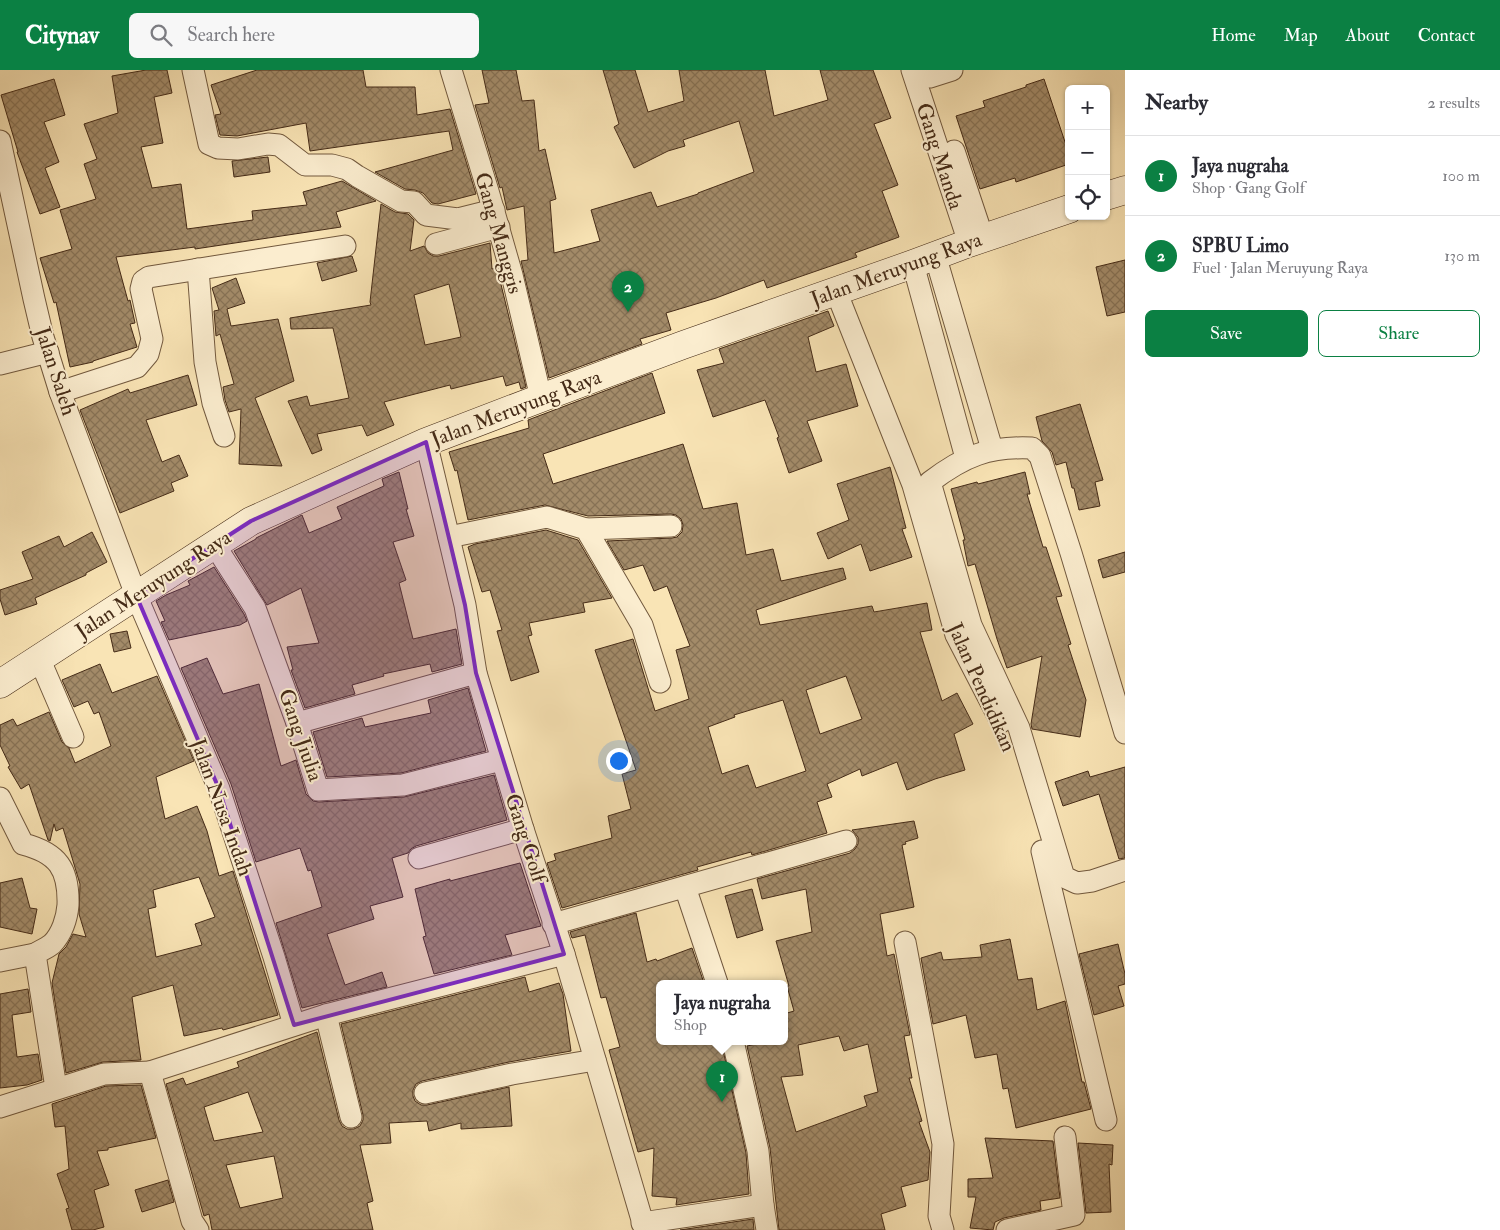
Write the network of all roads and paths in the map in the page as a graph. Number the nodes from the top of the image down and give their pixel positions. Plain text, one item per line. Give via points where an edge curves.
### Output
1 (193, 70) edge
2 (450, 70) edge
3 (952, 70) edge
4 (923, 72) edge
5 (1, 150) edge
6 (1125, 190) edge
7 (1110, 195) edge
8 (1065, 210) edge
9 (496, 219) junction
10 (976, 240) junction
11 (436, 244) dead end
12 (346, 246) dead end
13 (924, 260) junction
14 (198, 269) junction
15 (836, 291) junction
16 (48, 352) junction
17 (0, 364) edge
18 (60, 392) junction
19 (541, 398) junction
20 (224, 436) dead end
21 (426, 442) junction
22 (992, 450) junction
23 (966, 458) junction
24 (671, 526) dead end
25 (586, 529) junction
26 (450, 538) junction
27 (214, 544) junction
28 (136, 595) junction
29 (39, 658) junction
30 (476, 673) junction
31 (660, 682) dead end
32 (0, 684) edge
33 (297, 723) junction
34 (1125, 733) edge
35 (73, 737) dead end
36 (501, 760) junction
37 (0, 798) edge
38 (523, 830) junction
39 (846, 841) dead end
40 (419, 858) dead end
41 (1125, 870) edge
42 (685, 887) junction
43 (554, 924) junction
44 (905, 942) dead end
45 (35, 954) junction
46 (564, 954) junction
47 (0, 961) edge
48 (716, 980) edge
49 (326, 1015) junction
50 (294, 1025) junction
51 (734, 1045) edge
52 (595, 1060) junction
53 (150, 1072) junction
54 (56, 1088) junction
55 (425, 1093) dead end
56 (0, 1107) edge
57 (351, 1117) dead end
58 (1106, 1120) dead end
59 (1065, 1138) dead end
60 (763, 1205) junction
61 (644, 1226) edge
62 (198, 1230) edge
63 (767, 1230) edge
64 (944, 1230) edge
65 (1007, 1230) edge

1 - 9 street via 209,144 238,149 279,145 305,165 332,165 347,169 401,200 414,202 426,214 458,219
2 - 9 street, Gang Manggis
3 - 4 street
4 - 10 street, Gang Manda
5 - 16 street, Jalan Saleh
6 - 7 main road
8 - 10 main road, Jalan Meruyung Raya
9 - 11 street
9 - 19 street, Gang Manggis
10 - 13 main road, Jalan Meruyung Raya
12 - 14 street
13 - 15 main road, Jalan Meruyung Raya
13 - 22 street
13 - 23 street
14 - 18 street via 149,277 143,281 141,289 152,339 148,354 137,367
14 - 20 street via 205,362
15 - 19 main road, Jalan Meruyung Raya
15 - 58 street, Jalan Pendidikan via 913,484 956,636 1002,724 1034,815
16 - 17 street
16 - 18 street, Jalan Saleh
18 - 28 street, Jalan Saleh
19 - 21 main road, Jalan Meruyung Raya
21 - 26 street, Gang Golf
21 - 27 main road, Jalan Meruyung Raya via 251,521
22 - 23 street
22 - 34 street via 1032,448 1040,456
23 - 41 street via 930,482 971,625 1019,728 1064,876 1077,883
24 - 25 street
25 - 26 street via 547,517
25 - 31 street via 642,625
26 - 30 street, Gang Golf
27 - 28 main road, Jalan Meruyung Raya
27 - 33 street, Gang Jiulia via 256,608
28 - 29 main road, Jalan Meruyung Raya
28 - 50 street, Jalan Nusa Indah via 218,789
29 - 32 main road, Jalan Meruyung Raya
29 - 35 street
30 - 33 street
30 - 36 street, Gang Golf
33 - 36 street, Gang Jiulia via 318,790 403,785
36 - 38 street, Gang Golf
37 - 45 street via 22,844 48,854 66,876 67,915 64,923 52,944
38 - 40 street
38 - 43 street, Gang Golf
39 - 42 street
42 - 43 street
42 - 48 street
43 - 46 street, Gang Golf
44 - 64 street via 943,1144 939,1216
45 - 47 street
45 - 54 street
46 - 49 street
46 - 52 street, Gang Golf
49 - 50 street
49 - 57 street
50 - 53 street
51 - 60 street via 758,1151
52 - 55 street
52 - 61 street, Gang Golf
53 - 54 street via 104,1074
53 - 62 street via 192,1221
54 - 56 street
59 - 65 street via 1074,1215
60 - 61 street
60 - 63 street

